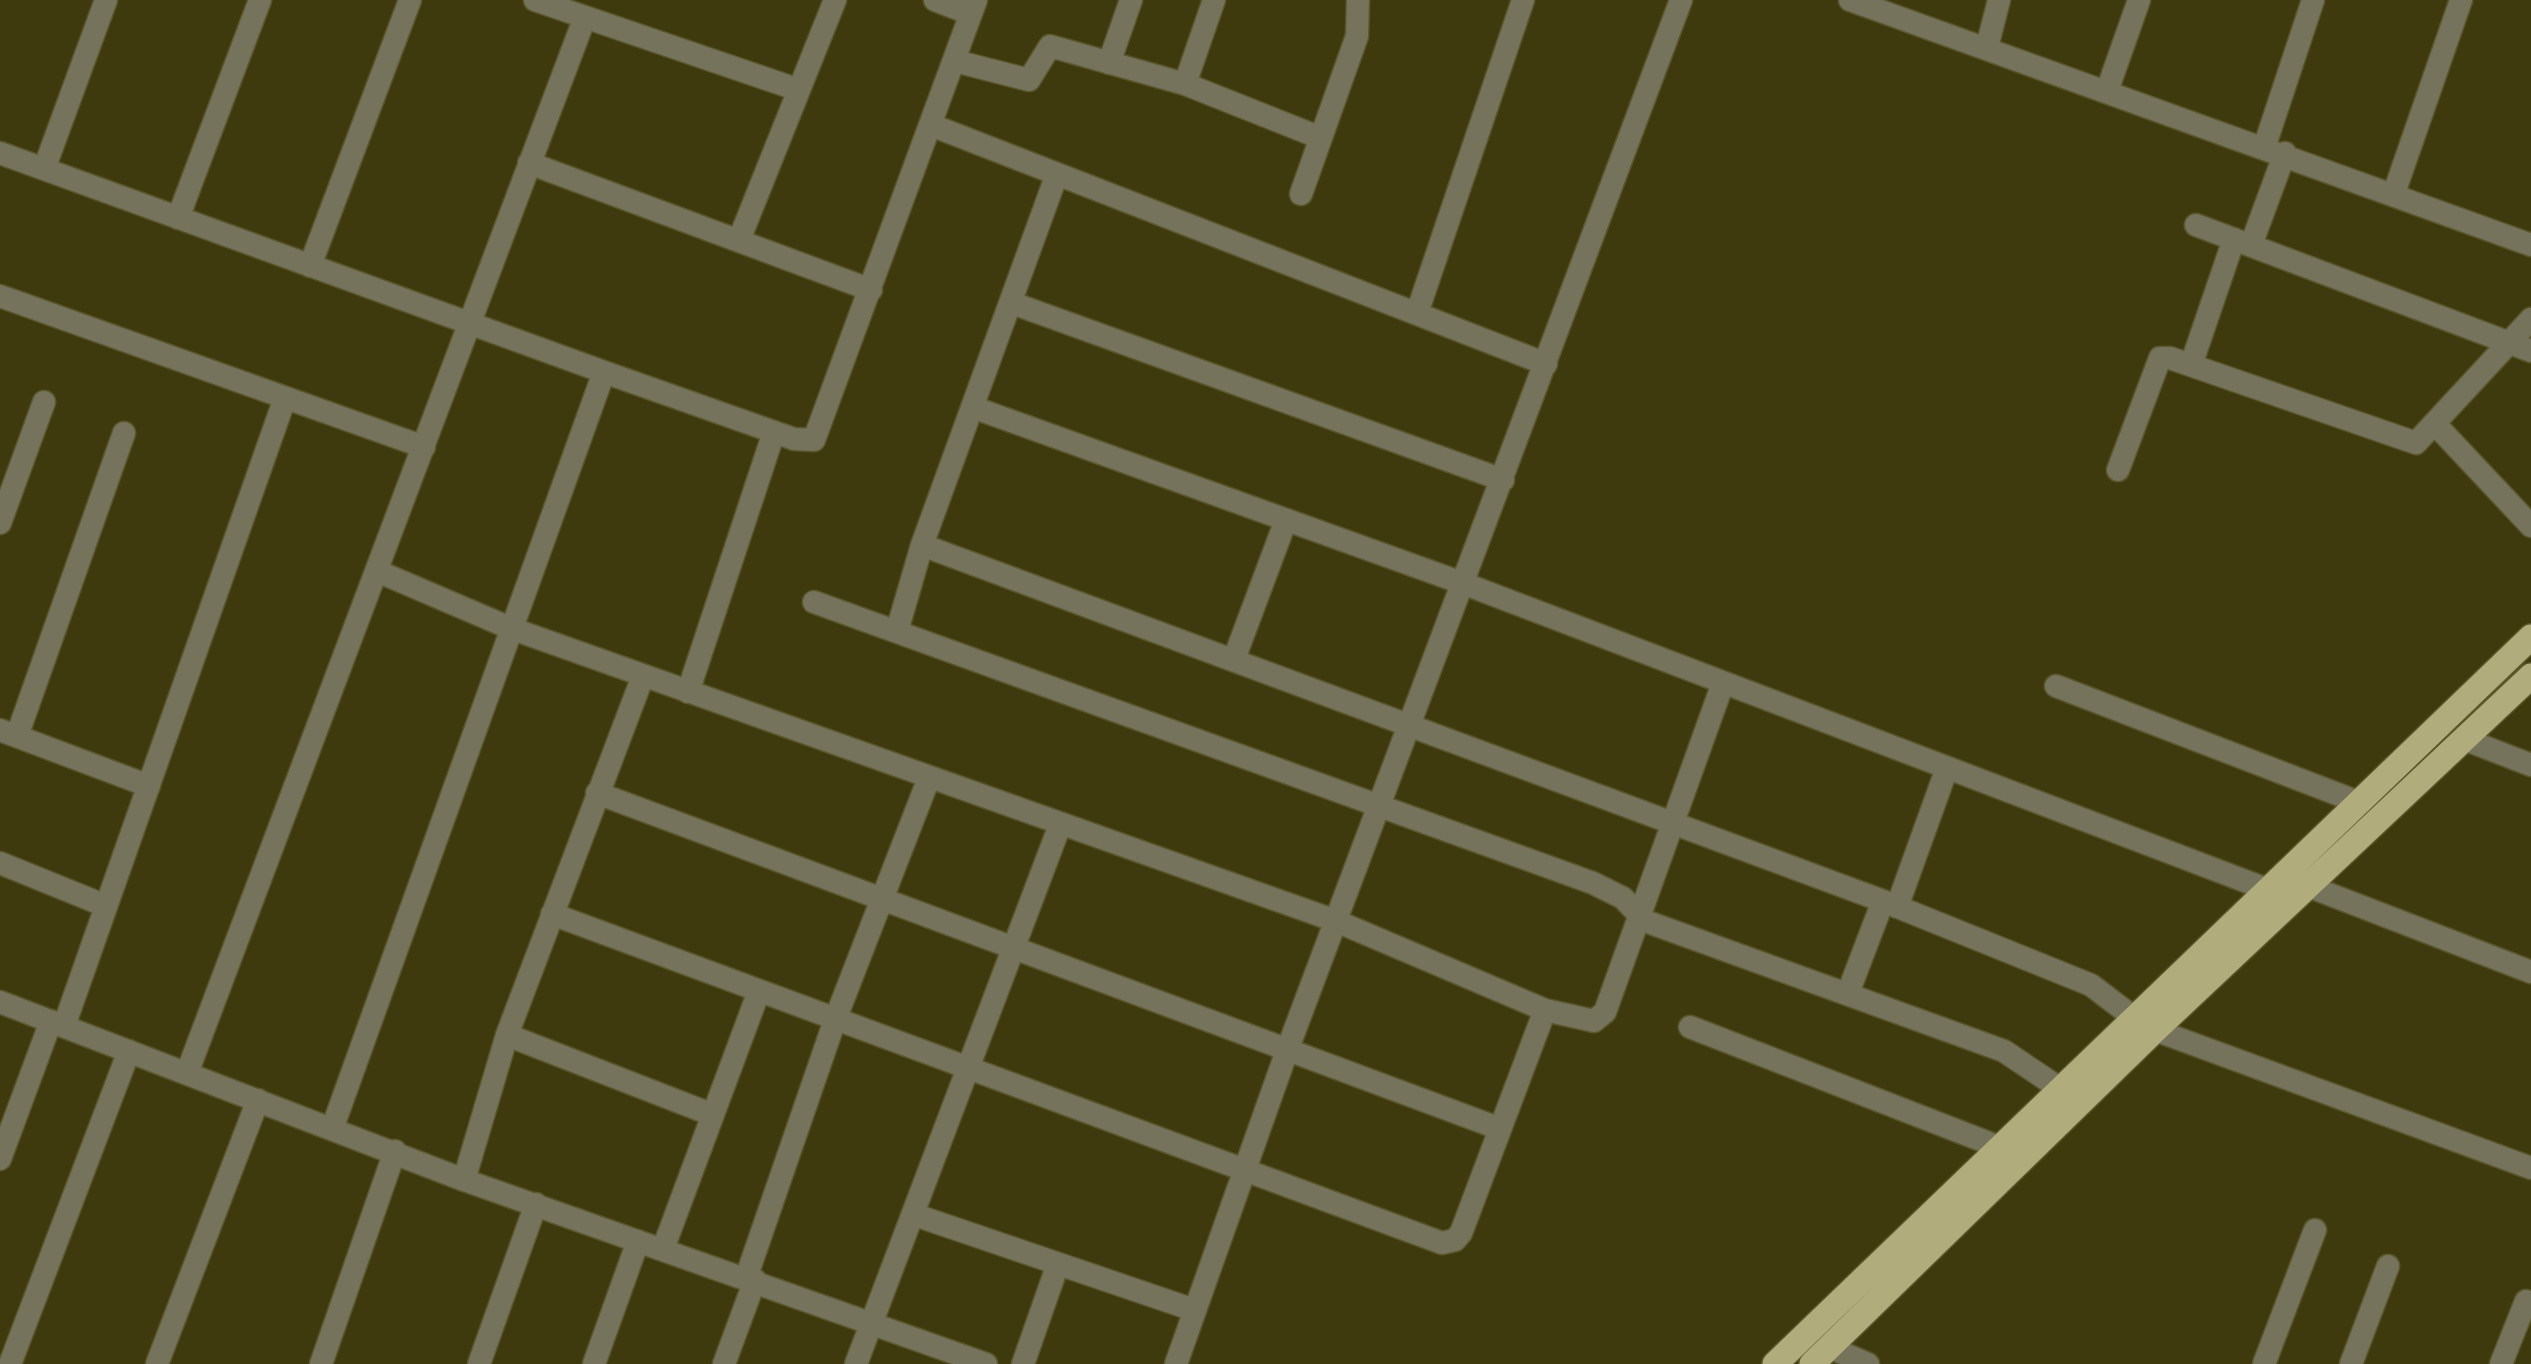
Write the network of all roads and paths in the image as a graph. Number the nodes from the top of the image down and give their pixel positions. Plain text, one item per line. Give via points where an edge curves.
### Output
1 (106, 0) edge
2 (260, 0) edge
3 (410, 0) edge
4 (535, 0) edge
5 (835, 0) edge
6 (935, 0) edge
7 (1131, 0) edge
8 (1214, 0) edge
9 (1358, 0) edge
10 (1523, 0) edge
11 (1680, 0) edge
12 (1850, 0) edge
13 (2000, 0) edge
14 (2138, 0) edge
15 (2313, 0) edge
16 (2461, 0) edge
17 (974, 7) edge
18 (585, 17) junction
19 (1987, 47) junction
20 (954, 61) junction
21 (1109, 63) junction
22 (1186, 84) junction
23 (799, 90) junction
24 (2107, 90) junction
25 (931, 125) junction
26 (1321, 138) junction
27 (2275, 149) junction
28 (0, 153) edge
29 (529, 163) junction
30 (44, 169) junction
31 (1057, 174) junction
32 (2394, 193) junction
33 (1301, 194) dead end
34 (178, 218) junction
35 (2531, 218) edge
36 (2196, 224) dead end
37 (739, 240) junction
38 (2242, 242) junction
39 (2527, 243) edge
40 (310, 266) junction
41 (872, 290) junction
42 (0, 296) edge
43 (1012, 303) junction
44 (1416, 314) junction
45 (2531, 320) edge
46 (470, 325) junction
47 (2507, 343) junction
48 (2531, 351) edge
49 (1546, 364) junction
50 (2191, 365) junction
51 (604, 372) junction
52 (285, 398) junction
53 (44, 402) dead end
54 (975, 408) junction
55 (2436, 424) junction
56 (774, 432) junction
57 (124, 433) dead end
58 (424, 447) junction
59 (2118, 470) dead end
60 (1503, 480) junction
61 (1286, 520) junction
62 (0, 523) edge
63 (2531, 526) edge
64 (922, 545) junction
65 (377, 571) junction
66 (1465, 584) junction
67 (814, 602) dead end
68 (510, 628) junction
69 (896, 631) junction
70 (2531, 637) edge
71 (1234, 659) junction
72 (643, 676) junction
73 (2531, 676) edge
74 (1723, 682) junction
75 (2056, 686) dead end
76 (688, 692) junction
77 (1410, 723) junction
78 (8, 733) edge
79 (2464, 739) junction
80 (2531, 765) edge
81 (1947, 768) junction
82 (929, 778) junction
83 (149, 786) junction
84 (597, 793) junction
85 (2358, 802) junction
86 (1378, 804) junction
87 (1674, 822) junction
88 (1060, 825) junction
89 (0, 863) edge
90 (2308, 886) junction
91 (2266, 889) junction
92 (880, 900) junction
93 (1890, 904) junction
94 (106, 906) junction
95 (552, 914) junction
96 (1641, 917) junction
97 (1336, 922) junction
98 (1013, 948) junction
99 (2531, 972) edge
100 (759, 992) junction
101 (1848, 993) junction
102 (0, 1002) edge
103 (1545, 1010) junction
104 (835, 1020) junction
105 (57, 1024) junction
106 (2144, 1024) junction
107 (1690, 1027) dead end
108 (507, 1035) junction
109 (1288, 1048) junction
110 (129, 1050) junction
111 (971, 1068) junction
112 (187, 1072) junction
113 (2060, 1088) junction
114 (258, 1100) junction
115 (713, 1115) junction
116 (1498, 1128) junction
117 (332, 1129) junction
118 (1999, 1148) junction
119 (395, 1151) junction
120 (1, 1156) edge
121 (2531, 1168) edge
122 (1246, 1169) junction
123 (464, 1180) junction
124 (536, 1204) junction
125 (915, 1215) junction
126 (2316, 1230) dead end
127 (638, 1240) junction
128 (663, 1249) junction
129 (1058, 1264) junction
130 (2388, 1266) dead end
131 (751, 1279) junction
132 (2526, 1301) dead end
133 (1194, 1310) junction
134 (872, 1324) junction
135 (1820, 1356) edge
136 (947, 1357) edge
137 (10, 1364) edge
138 (157, 1364) edge
139 (321, 1364) edge
140 (479, 1364) edge
141 (594, 1364) edge
142 (724, 1364) edge
143 (856, 1364) edge
144 (986, 1364) edge
145 (1024, 1364) edge
146 (1176, 1364) edge
147 (1775, 1364) edge
148 (1868, 1364) edge
149 (2264, 1364) edge
150 (2350, 1364) edge
151 (2501, 1364) edge

1 - 30 street
2 - 34 street
3 - 40 street
4 - 18 street
5 - 23 street
6 - 17 street
7 - 21 street
8 - 22 street
9 - 26 street via 1357,36
10 - 44 street
11 - 49 street
12 - 19 street
13 - 19 street
14 - 24 street
15 - 27 street
16 - 32 street
17 - 20 street
18 - 23 street
18 - 29 street
19 - 24 street
20 - 21 street via 1026,80 1046,46
20 - 25 street
21 - 22 street
22 - 26 street
23 - 37 street
24 - 27 street
25 - 31 street
25 - 41 street
26 - 33 street
27 - 32 street
27 - 38 street
28 - 30 street
29 - 37 street
29 - 46 street
30 - 34 street
31 - 43 street
31 - 44 street
32 - 39 street
34 - 40 street
35 - 39 street
36 - 38 street
37 - 41 street
38 - 47 street
38 - 50 street
40 - 46 street
41 - 56 street via 814,440
42 - 52 street
43 - 54 street
43 - 60 street
44 - 49 street
45 - 47 street
46 - 51 street
46 - 58 street
47 - 48 street
47 - 55 street
49 - 60 street
50 - 55 street via 2407,442 2420,440
50 - 59 street via 2157,361
51 - 56 street
51 - 68 street
52 - 58 street
52 - 83 street
53 - 62 street
54 - 61 street
54 - 64 street
55 - 63 street
56 - 76 street
57 - 78 street
58 - 65 street
60 - 66 street
61 - 66 street
61 - 71 street
64 - 69 street
64 - 71 street
65 - 68 street
65 - 112 street
66 - 74 street
66 - 77 street
67 - 69 street
68 - 72 street
68 - 117 street
69 - 86 street
70 - 85 main road
71 - 77 street
72 - 76 street
72 - 84 street
73 - 79 main road
74 - 81 street
74 - 87 street
75 - 85 street
76 - 82 street
77 - 86 street
77 - 87 street
78 - 83 street
79 - 80 street
79 - 90 main road
81 - 91 street
81 - 93 street
82 - 88 street
82 - 92 street
83 - 94 street
84 - 92 street
84 - 95 street
85 - 91 main road
86 - 96 street via 1594,882
86 - 97 street
87 - 93 street
87 - 96 street
88 - 97 street
88 - 98 street
89 - 94 street
90 - 99 street
90 - 106 main road
91 - 106 main road
92 - 98 street
92 - 104 street
93 - 101 street
93 - 106 street via 2092,985
94 - 105 street
95 - 100 street
95 - 108 street
96 - 101 street
96 - 103 street via 1601,1018
97 - 103 street
97 - 109 street
98 - 109 street
98 - 111 street
100 - 104 street
100 - 115 street
101 - 113 street via 2004,1051
102 - 105 street
103 - 116 street
104 - 111 street
104 - 131 street
105 - 110 street
105 - 120 street
106 - 113 main road
106 - 121 street
106 - 135 main road
107 - 118 street
108 - 115 street
108 - 123 street
109 - 116 street
109 - 122 street
110 - 112 street
110 - 137 street
111 - 122 street
111 - 125 street
112 - 114 street
113 - 118 main road
114 - 117 street
114 - 138 street
115 - 128 street
116 - 122 street via 1461,1233 1446,1243
117 - 119 street
118 - 147 main road
119 - 123 street
119 - 139 street
122 - 133 street
123 - 124 street
124 - 127 street
124 - 140 street
125 - 129 street
125 - 134 street
126 - 149 street
127 - 128 street
127 - 141 street
128 - 131 street
129 - 133 street
129 - 145 street
130 - 150 street
131 - 134 street
131 - 142 street
132 - 151 street
133 - 146 street
134 - 136 street
134 - 143 street
135 - 148 street
136 - 144 street

